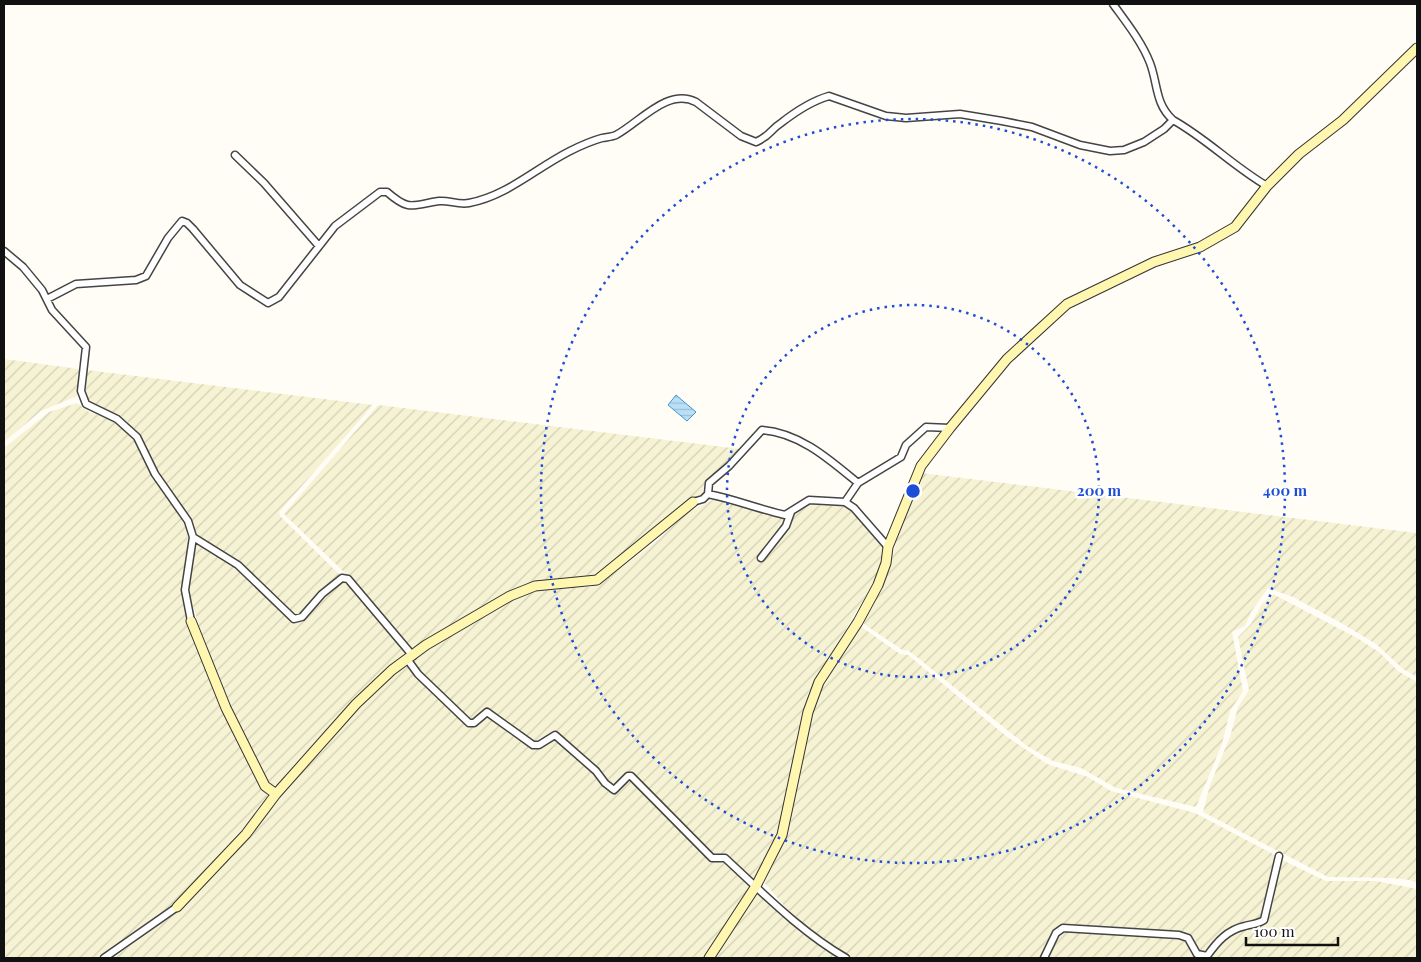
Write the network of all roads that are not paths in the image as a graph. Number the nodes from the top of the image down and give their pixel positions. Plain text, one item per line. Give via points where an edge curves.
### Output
1 (1112, 4) edge
2 (1417, 48) edge
3 (1173, 120) junction
4 (235, 155) dead end
5 (1267, 186) junction
6 (318, 246) junction
7 (4, 251) edge
8 (47, 299) junction
9 (950, 428) junction
10 (858, 483) junction
11 (708, 494) junction
12 (692, 502) joint
13 (845, 502) junction
14 (791, 512) junction
15 (193, 537) junction
16 (888, 547) junction
17 (761, 558) dead end
18 (191, 621) joint
19 (410, 658) junction
20 (276, 794) junction
21 (1279, 856) dead end
22 (756, 886) junction
23 (176, 907) joint
24 (104, 958) edge
25 (709, 958) edge
26 (846, 958) edge
27 (1044, 958) edge

1 - 3 street via 1150,64 1158,99
2 - 5 street via 1343,120 1299,154
3 - 5 street via 1246,175
3 - 6 street via 1144,142 1124,150 1110,151 1080,145 1032,127 960,114 906,118 886,116 830,96 806,106 756,142 741,136 696,102 681,98 664,103 615,136 580,146 526,180 472,203 442,201 412,207 398,202 387,192 380,192 344,218
4 - 6 street via 264,183
5 - 9 street via 1235,227 1200,246 1154,262 1068,304 1008,359
6 - 8 street via 279,297 268,303 240,285 193,229 182,221 146,276 136,280 76,284
7 - 8 street via 24,267
8 - 15 street via 52,310 86,347 81,391 86,404 117,419 137,437 155,474 188,521
9 - 10 street via 926,427 906,445 901,457
9 - 16 street via 921,466
10 - 11 street via 820,452 776,431 762,430 709,483
10 - 13 street
11 - 12 street
11 - 14 street via 784,515
12 - 19 street via 597,580 535,586 510,596 426,645
13 - 14 street via 810,500
13 - 16 street via 866,520
14 - 17 street via 786,526
15 - 18 street via 185,590
15 - 19 street via 238,564 294,619 302,617 322,594 342,578 348,579
16 - 22 street via 878,585 819,682 808,712 782,835
18 - 20 street via 226,708 265,786
19 - 20 street via 392,670 356,704
19 - 22 street via 418,674 469,724 487,712 533,745 539,745 555,734 614,790 631,776 712,858 725,858
20 - 23 street via 246,834
21 - 27 street via 1264,920 1226,934 1207,956 1197,954 1188,938 1179,935 1063,928 1056,933
22 - 25 street
22 - 26 street via 799,927
23 - 24 street

